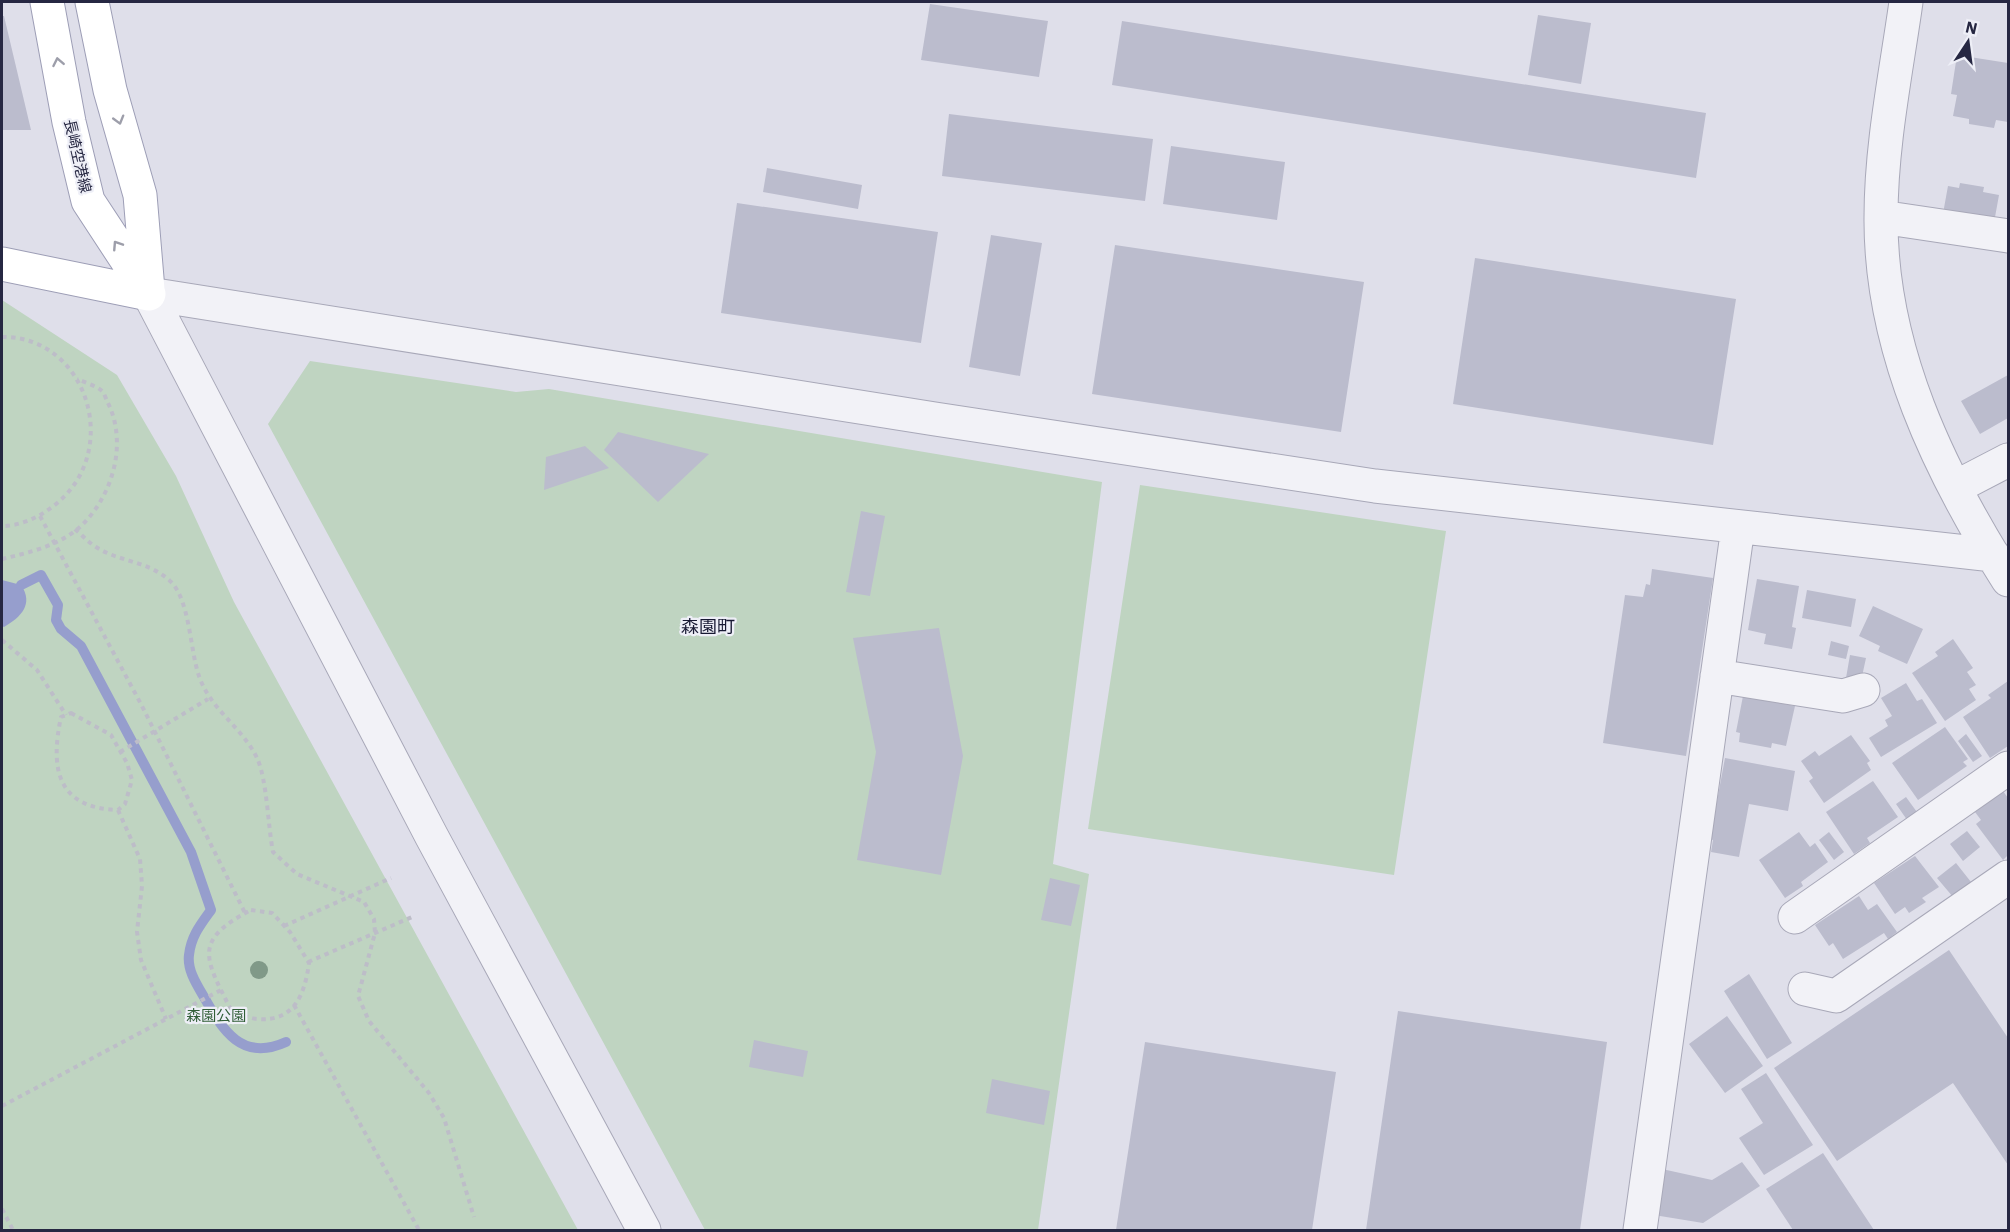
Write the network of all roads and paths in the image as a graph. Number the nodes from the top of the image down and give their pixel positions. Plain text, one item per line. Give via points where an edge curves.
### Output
1 (47, 2) edge
2 (92, 2) edge
3 (1906, 2) edge
4 (1881, 218) junction
5 (2008, 236) edge
6 (2, 264) edge
7 (149, 294) junction
8 (2, 337) edge
9 (75, 378) junction
10 (2008, 460) edge
11 (1956, 487) junction
12 (40, 516) junction
13 (2, 526) edge
14 (1738, 527) junction
15 (75, 529) junction
16 (55, 543) junction
17 (2, 559) edge
18 (2001, 568) edge
19 (2, 640) edge
20 (1717, 676) junction
21 (1863, 690) dead end
22 (208, 699) junction
23 (66, 715) junction
24 (154, 730) junction
25 (120, 752) junction
26 (2008, 768) edge
27 (118, 810) junction
28 (2008, 877) edge
29 (391, 878) dead end
30 (352, 896) junction
31 (245, 913) junction
32 (412, 917) dead end
33 (1795, 917) dead end
34 (284, 926) junction
35 (375, 933) junction
36 (308, 962) junction
37 (1805, 989) dead end
38 (220, 991) junction
39 (294, 1005) junction
40 (165, 1019) junction
41 (2, 1106) edge
42 (2, 1209) edge
43 (474, 1217) dead end
44 (13, 1230) edge
45 (419, 1230) edge
46 (644, 1230) edge
47 (1640, 1230) edge

7 -> 1 main road, 長崎空港線 via 88,201
2 -> 7 main road via 110,90 140,195
3 - 4 street via 1885,149
4 - 5 street
4 - 11 street via 1886,297 1902,363 1928,434
6 - 7 main road
7 - 14 street via 1375,486
7 - 46 street via 432,837
8 - 9 path via 39,346 64,363
9 - 12 path via 92,416 92,446 83,475 65,498
9 - 15 path via 102,390 117,421 119,440 104,495
10 - 11 street
11 - 18 street
12 - 13 path
12 - 16 path
14 - 18 street
14 - 20 street
15 - 16 path
15 - 22 path via 96,548 149,567 172,582 182,600 198,675
16 - 17 path
16 - 24 path
19 - 23 path via 37,670
20 - 21 street via 1843,696
20 - 47 street
22 - 24 path
22 - 30 path via 257,758 273,852 297,874
23 - 25 path via 71,713 111,735
23 - 27 path via 61,717 57,738 61,782 78,802 97,809
24 - 25 path
24 - 31 path
25 - 27 path via 132,780 125,804
26 - 33 street
27 - 40 path via 140,859 142,886 137,932 141,960
28 - 37 street via 1836,996
29 - 30 path
30 - 34 path
30 - 35 path via 364,902 374,919
31 - 34 path via 272,913
31 - 38 path via 226,923 211,939 208,963
32 - 35 path
34 - 36 path
35 - 36 path
35 - 43 path via 358,996 369,1021 429,1093 444,1118
36 - 39 path via 301,1000
38 - 39 path via 231,1010 257,1020 281,1017
38 - 40 path
39 - 45 path
40 - 41 path
42 - 44 path

